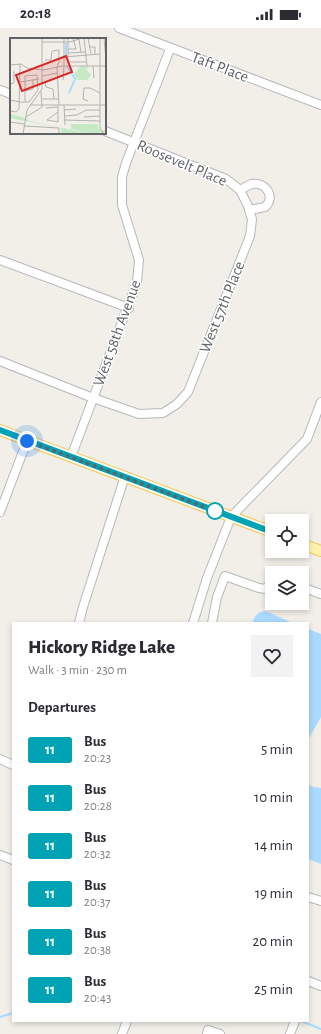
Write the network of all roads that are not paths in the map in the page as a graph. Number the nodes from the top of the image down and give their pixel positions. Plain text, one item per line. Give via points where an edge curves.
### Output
1 (119, 28) edge
2 (170, 48) junction
3 (0, 90) edge
4 (10, 94) edge
5 (321, 105) edge
6 (106, 131) edge
7 (134, 142) junction
8 (240, 190) junction
9 (249, 208) junction
10 (0, 260) edge
11 (129, 308) junction
12 (0, 361) edge
13 (93, 398) junction
14 (321, 402) edge
15 (0, 430) edge
16 (27, 441) junction
17 (71, 457) junction
18 (125, 476) junction
19 (2, 498) edge
20 (0, 512) edge
21 (231, 517) junction
22 (265, 529) edge
23 (309, 547) edge
24 (321, 551) edge
25 (265, 589) edge
26 (309, 590) edge
27 (321, 594) edge
28 (79, 622) edge
29 (193, 622) edge
30 (212, 622) edge
31 (0, 759) edge
32 (12, 765) edge
33 (0, 856) edge
34 (12, 860) edge
35 (309, 896) edge
36 (321, 901) edge
37 (309, 984) edge
38 (321, 986) edge
39 (127, 1022) edge
40 (295, 1022) edge
41 (208, 1032) edge
42 (122, 1034) edge
43 (220, 1034) edge
44 (290, 1034) edge

1 - 2 street, Taft Place
2 - 5 street, Taft Place
2 - 7 street, West 58th Avenue
3 - 4 street
6 - 7 street, Roosevelt Place
7 - 8 street, Roosevelt Place via 226,179
7 - 11 street, West 58th Avenue via 122,177 121,191 122,205 139,260 137,282
8 - 9 street, Roosevelt Place
8 - 9 street via 256,184 265,187 270,193 270,200 265,207
9 - 13 street, West 57th Place via 252,219 250,236 188,392 177,404 163,413 139,414
10 - 11 street
11 - 13 street, West 58th Avenue
12 - 13 street
13 - 17 street, West 58th Avenue
14 - 21 street via 307,439
15 - 16 main road
16 - 17 main road
16 - 19 street
17 - 18 main road
18 - 21 main road
18 - 28 street
19 - 20 street
21 - 22 main road
21 - 29 street
23 - 24 main road
25 - 30 street via 225,576 217,597
26 - 27 street
31 - 32 street
33 - 34 street
35 - 36 street
37 - 38 street
39 - 42 street
40 - 44 street
41 - 43 street

